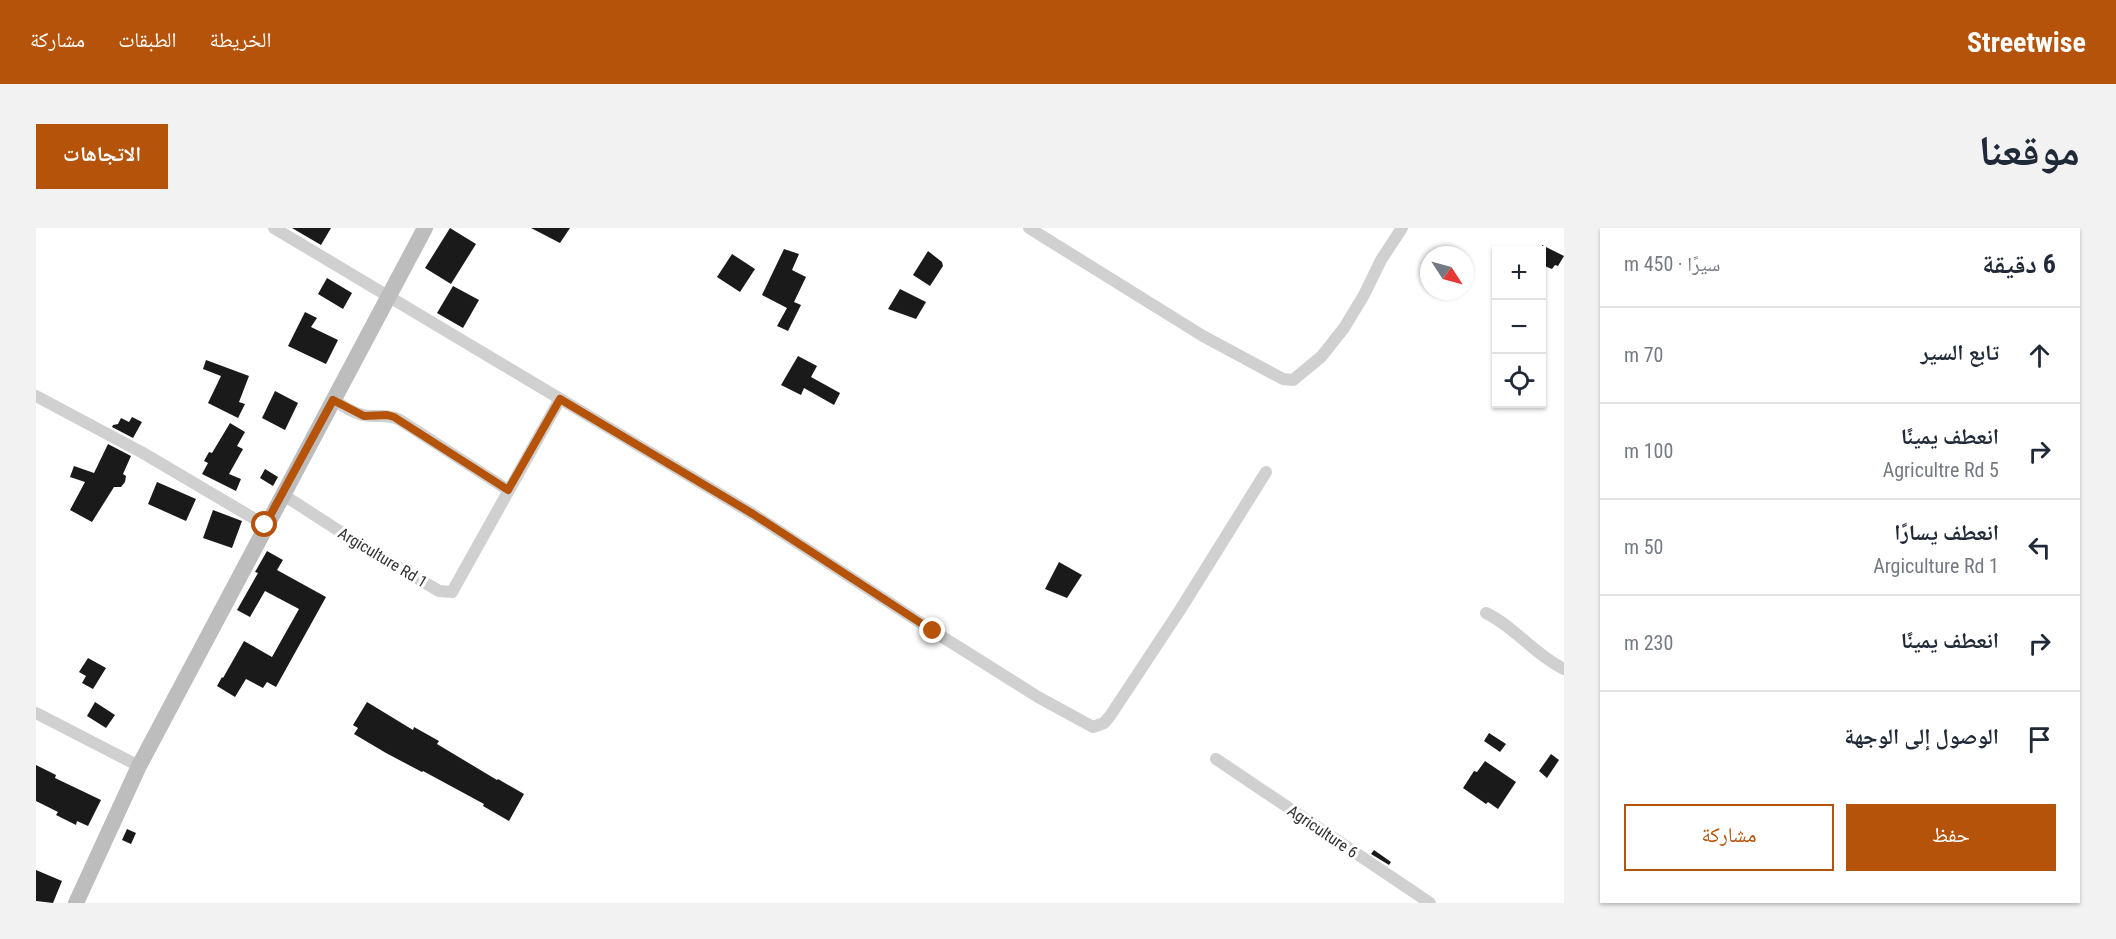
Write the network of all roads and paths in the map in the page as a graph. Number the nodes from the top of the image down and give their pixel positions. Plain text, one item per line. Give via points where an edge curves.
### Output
1 (274, 228) edge
2 (424, 228) edge
3 (1029, 228) edge
4 (1402, 228) edge
5 (389, 296) junction
6 (36, 396) edge
7 (560, 399) junction
8 (333, 400) junction
9 (1266, 472) dead end
10 (508, 490) junction
11 (282, 494) junction
12 (265, 525) junction
13 (1486, 613) dead end
14 (1564, 669) edge
15 (36, 713) edge
16 (1216, 759) dead end
17 (139, 766) junction
18 (76, 903) edge
19 (1430, 903) edge

1 - 5 street
2 - 5 street
3 - 4 street via 1203,336 1266,371 1293,380 1321,357 1344,327
5 - 7 street
5 - 8 street
6 - 12 street
7 - 9 street via 753,514 1038,697 1093,727 1110,716
7 - 10 street, Argiculture Rd 1
8 - 10 street via 364,416 394,417
8 - 11 street
10 - 11 street, Argiculture Rd 1 via 456,586 446,593
11 - 12 street
12 - 17 street
13 - 14 street
15 - 17 street
16 - 19 street, Agriculture 6
17 - 18 street

